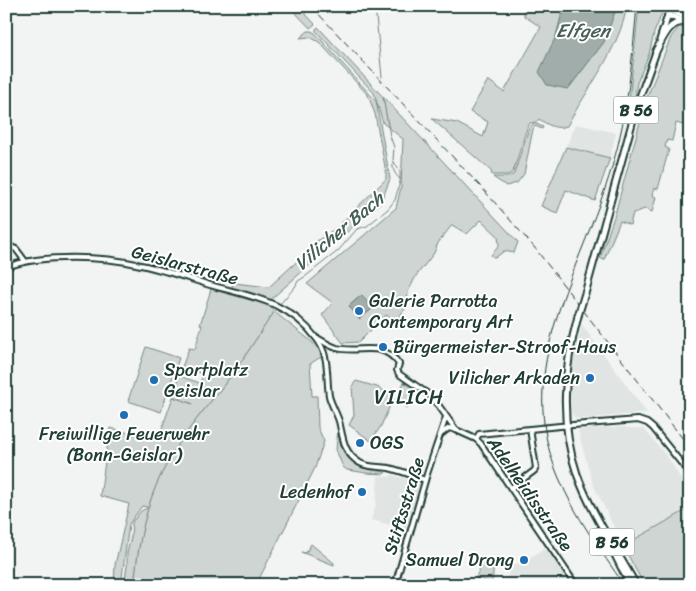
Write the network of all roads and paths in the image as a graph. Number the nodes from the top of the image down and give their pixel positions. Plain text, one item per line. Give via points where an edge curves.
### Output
1 (671, 8) edge
2 (668, 15) junction
3 (688, 22) edge
4 (656, 50) junction
5 (6, 245) edge
6 (25, 261) junction
7 (6, 267) edge
8 (315, 336) junction
9 (446, 417) junction
10 (567, 426) junction
11 (456, 430) junction
12 (530, 430) junction
13 (439, 436) junction
14 (476, 439) junction
15 (690, 474) edge
16 (426, 480) junction
17 (511, 488) junction
18 (589, 500) junction
19 (394, 585) edge
20 (576, 585) edge
21 (630, 585) edge
22 (636, 585) edge

1 - 2 main road, B 56
1 - 3 highway
2 - 3 highway
2 - 4 main road, B 56
3 - 4 highway via 670,28
4 - 10 main road, B 56, bridge via 637,105 568,358 565,386
5 - 6 street via 16,249
6 - 7 street, Geislarstraße
6 - 8 street, Geislarstraße via 67,258 125,262 159,269 275,304 294,315
8 - 9 street, Adelheidisstraße via 337,348 374,349 389,354 399,364 399,374 422,388
8 - 16 street via 324,350 330,396 347,451 354,459 371,467 391,469
9 - 11 street, Adelheidisstraße
9 - 13 street, Stiftsstraße
10 - 12 street
10 - 15 street via 632,420 643,422 657,432
10 - 18 main road, B 56 via 578,474
11 - 13 street via 449,428
11 - 14 street, Adelheidisstraße
12 - 14 street via 479,434
12 - 17 street via 536,468
13 - 16 street, Stiftsstraße
14 - 17 street, Adelheidisstraße
16 - 19 street, Stiftsstraße
17 - 20 street, Adelheidisstraße
18 - 21 main road, B 56
18 - 22 main road, B 56

